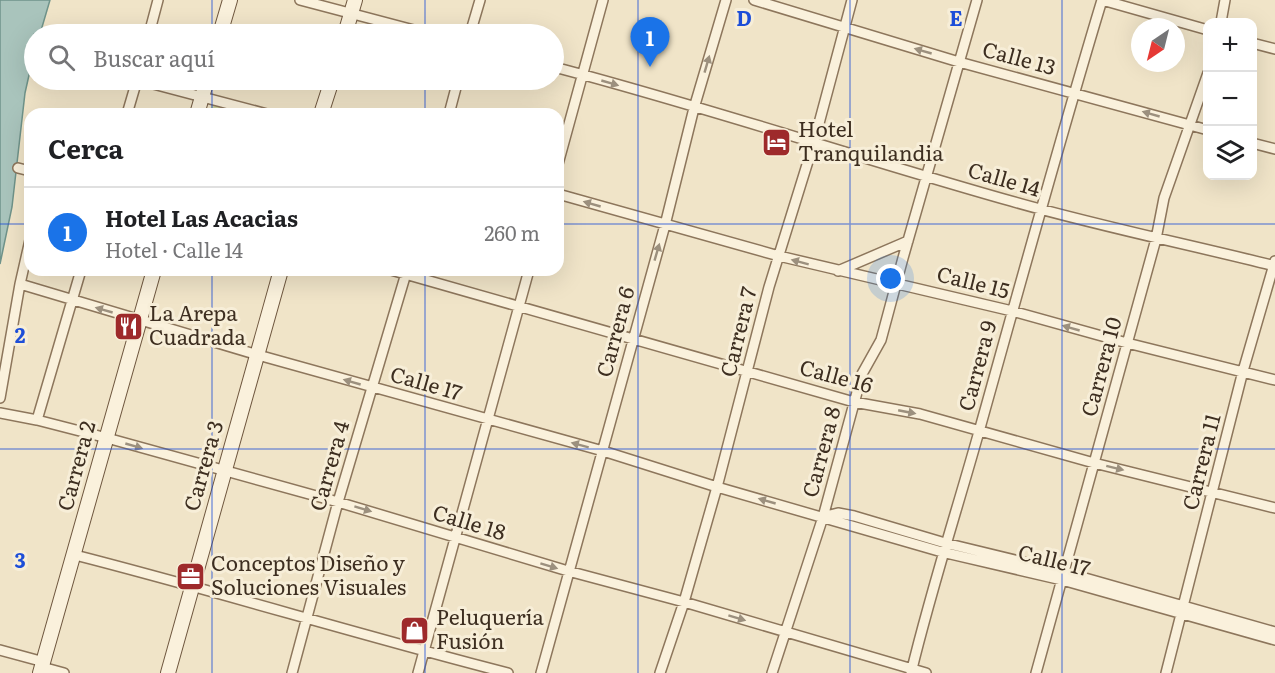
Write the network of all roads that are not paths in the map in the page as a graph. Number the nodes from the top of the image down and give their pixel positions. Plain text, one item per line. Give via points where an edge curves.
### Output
1 (158, 0) edge
2 (230, 0) edge
3 (300, 0) edge
4 (480, 0) edge
5 (603, 0) edge
6 (726, 0) edge
7 (754, 0) edge
8 (852, 0) edge
9 (977, 0) edge
10 (1102, 0) edge
11 (1225, 0) edge
12 (353, 6) edge
13 (1222, 18) edge
14 (152, 24) edge
15 (223, 24) edge
16 (348, 24) edge
17 (402, 24) edge
18 (473, 24) edge
19 (845, 29) junction
20 (1203, 29) edge
21 (1257, 44) edge
22 (1275, 49) edge
23 (959, 62) junction
24 (564, 70) edge
25 (581, 75) junction
26 (1203, 87) edge
27 (134, 90) edge
28 (173, 90) edge
29 (204, 90) edge
30 (329, 90) edge
31 (455, 90) edge
32 (1074, 92) junction
33 (202, 98) junction
34 (129, 108) edge
35 (199, 108) edge
36 (243, 108) edge
37 (323, 108) edge
38 (451, 108) edge
39 (694, 108) junction
40 (1190, 125) junction
41 (1203, 129) edge
42 (564, 141) edge
43 (814, 142) junction
44 (1257, 144) edge
45 (1275, 149) edge
46 (18, 168) dead end
47 (24, 170) edge
48 (927, 175) junction
49 (564, 196) edge
50 (1041, 209) junction
51 (665, 225) junction
52 (1156, 239) junction
53 (908, 241) junction
54 (779, 256) junction
55 (1274, 264) edge
56 (24, 266) edge
57 (838, 271) junction
58 (79, 276) edge
59 (152, 276) edge
60 (279, 276) edge
61 (405, 276) edge
62 (420, 276) edge
63 (527, 276) edge
64 (897, 283) junction
65 (20, 284) junction
66 (72, 301) junction
67 (519, 305) junction
68 (1012, 311) junction
69 (139, 321) junction
70 (632, 339) junction
71 (1127, 343) junction
72 (258, 355) junction
73 (1243, 371) junction
74 (748, 372) junction
75 (1275, 380) edge
76 (371, 387) junction
77 (0, 398) edge
78 (854, 402) junction
79 (0, 413) edge
80 (37, 420) junction
81 (488, 420) junction
82 (979, 430) junction
83 (107, 438) junction
84 (603, 451) junction
85 (1094, 463) junction
86 (224, 471) junction
87 (717, 487) junction
88 (1213, 492) junction
89 (338, 502) junction
90 (1275, 508) edge
91 (823, 517) junction
92 (454, 537) junction
93 (944, 548) junction
94 (75, 555) junction
95 (568, 571) junction
96 (1063, 576) junction
97 (193, 585) junction
98 (684, 602) junction
99 (1183, 610) junction
100 (307, 620) junction
101 (786, 632) junction
102 (1275, 632) edge
103 (1275, 640) edge
104 (0, 650) edge
105 (424, 651) junction
106 (42, 667) edge
107 (911, 671) edge
108 (64, 673) edge
109 (168, 673) edge
110 (292, 673) edge
111 (418, 673) edge
112 (508, 673) edge
113 (541, 673) edge
114 (660, 673) edge
115 (772, 673) edge
116 (927, 673) edge
117 (1036, 673) edge
118 (1166, 673) edge

1 - 14 street
2 - 15 main road
3 - 12 street
4 - 18 street
5 - 25 street
39 -> 6 street, Carrera 6
7 - 19 street, Calle 13
8 - 19 street, Carrera 7
9 - 23 street, Carrera 8
10 - 20 street
10 - 32 street, Carrera 9
11 - 13 street
12 - 16 main road
12 - 17 street
23 -> 19 street, Calle 13
19 - 43 street, Carrera 7
21 - 22 street
23 - 32 street, Calle 13
23 - 48 street, Carrera 8
24 - 25 street, Calle 14
25 -> 39 street, Calle 14
25 - 42 street
26 - 40 street, Carrera 10
27 - 34 street
28 - 33 street
29 - 33 main road
30 - 37 main road
31 - 38 street
40 -> 32 street, Calle 13
32 - 50 street, Carrera 9
33 - 35 main road
33 - 36 street
39 - 43 street, Calle 14
39 - 51 street, Carrera 6
40 - 41 street, Calle 13
40 - 52 street, Carrera 10 via 1164,198
43 - 48 street, Calle 14
43 - 54 street, Carrera 7
44 - 45 street
46 - 47 street
48 - 50 street, Calle 14
48 - 53 street, Carrera 8
51 -> 49 street, Calle 15
50 - 52 street, Calle 14
50 - 68 street, Carrera 9
51 - 54 street, Calle 15
70 -> 51 street, Carrera 6
52 - 55 street, Calle 14
52 - 71 street, Carrera 10
53 - 57 street
53 - 64 street, Carrera 8
57 -> 54 street, Calle 15
54 - 74 street, Carrera 7
55 - 73 street, Carrera 11
56 - 65 street
57 - 64 street, Calle 15
58 - 66 street
59 - 69 main road, Carrera 2
60 - 72 main road, Carrera 3
61 - 76 street, Carrera 4
62 - 67 street, Calle 16
63 - 67 street
64 - 68 street, Calle 15
64 - 78 street, Carrera 8 via 881,340 862,374
65 - 66 street, Calle 17
65 - 77 street
69 -> 66 street, Calle 17
66 - 80 street
67 - 70 street, Calle 16
67 - 81 street
71 -> 68 street, Calle 15
68 - 82 street, Carrera 9
69 - 72 street, Calle 17
69 - 83 main road, Carrera 2
70 - 74 street, Calle 16
70 - 84 street, Carrera 6
71 - 73 street, Calle 15
71 - 85 street, Carrera 10
76 -> 72 street, Calle 17
72 - 86 main road, Carrera 3
73 - 75 street, Calle 15
73 - 88 street, Carrera 11
74 - 78 street, Calle 16
74 - 87 street, Carrera 7
76 - 81 street, Calle 17
76 - 89 street, Carrera 4
78 -> 82 street, Calle 16
78 - 91 street, Carrera 8
79 - 80 street, Calle 18
80 - 83 street, Calle 18
84 -> 81 street, Calle 17
81 - 92 street
82 - 85 street, Calle 16
82 - 93 street, Carrera 9
83 -> 86 street, Calle 18
83 - 94 main road, Carrera 2
84 - 87 street, Calle 17
84 - 95 street, Carrera 6
85 -> 88 street, Calle 16
85 - 96 street, Carrera 10
86 - 89 street, Calle 18
86 - 97 main road, Carrera 3
91 -> 87 street, Calle 17
87 - 98 street, Carrera 7
88 - 90 street, Calle 16
88 - 99 street, Carrera 11
89 -> 92 street, Calle 18
89 - 100 street, Carrera 4
91 - 93 street, Calle 17
91 - 101 street, Carrera 8
92 -> 95 street, Calle 18
92 - 105 street
93 - 96 street, Calle 17
93 - 107 street, Carrera 9
94 - 97 street
94 - 106 main road, Carrera 2
95 - 98 street, Calle 18
95 - 113 street, Carrera 6
96 - 99 street, Calle 17
96 - 117 street, Carrera 10
97 - 100 street
97 - 109 main road, Carrera 3
98 -> 101 street, Calle 18
98 - 114 street, Carrera 7
99 - 102 street, Calle 17
99 - 103 street, Calle 17
99 - 118 street, Carrera 11
100 - 105 street
100 - 110 street, Carrera 4
101 - 107 street, Calle 18
101 - 115 street, Carrera 8
104 - 106 street
105 - 111 street
105 - 112 street
106 - 108 street
107 - 116 street, Calle 18

